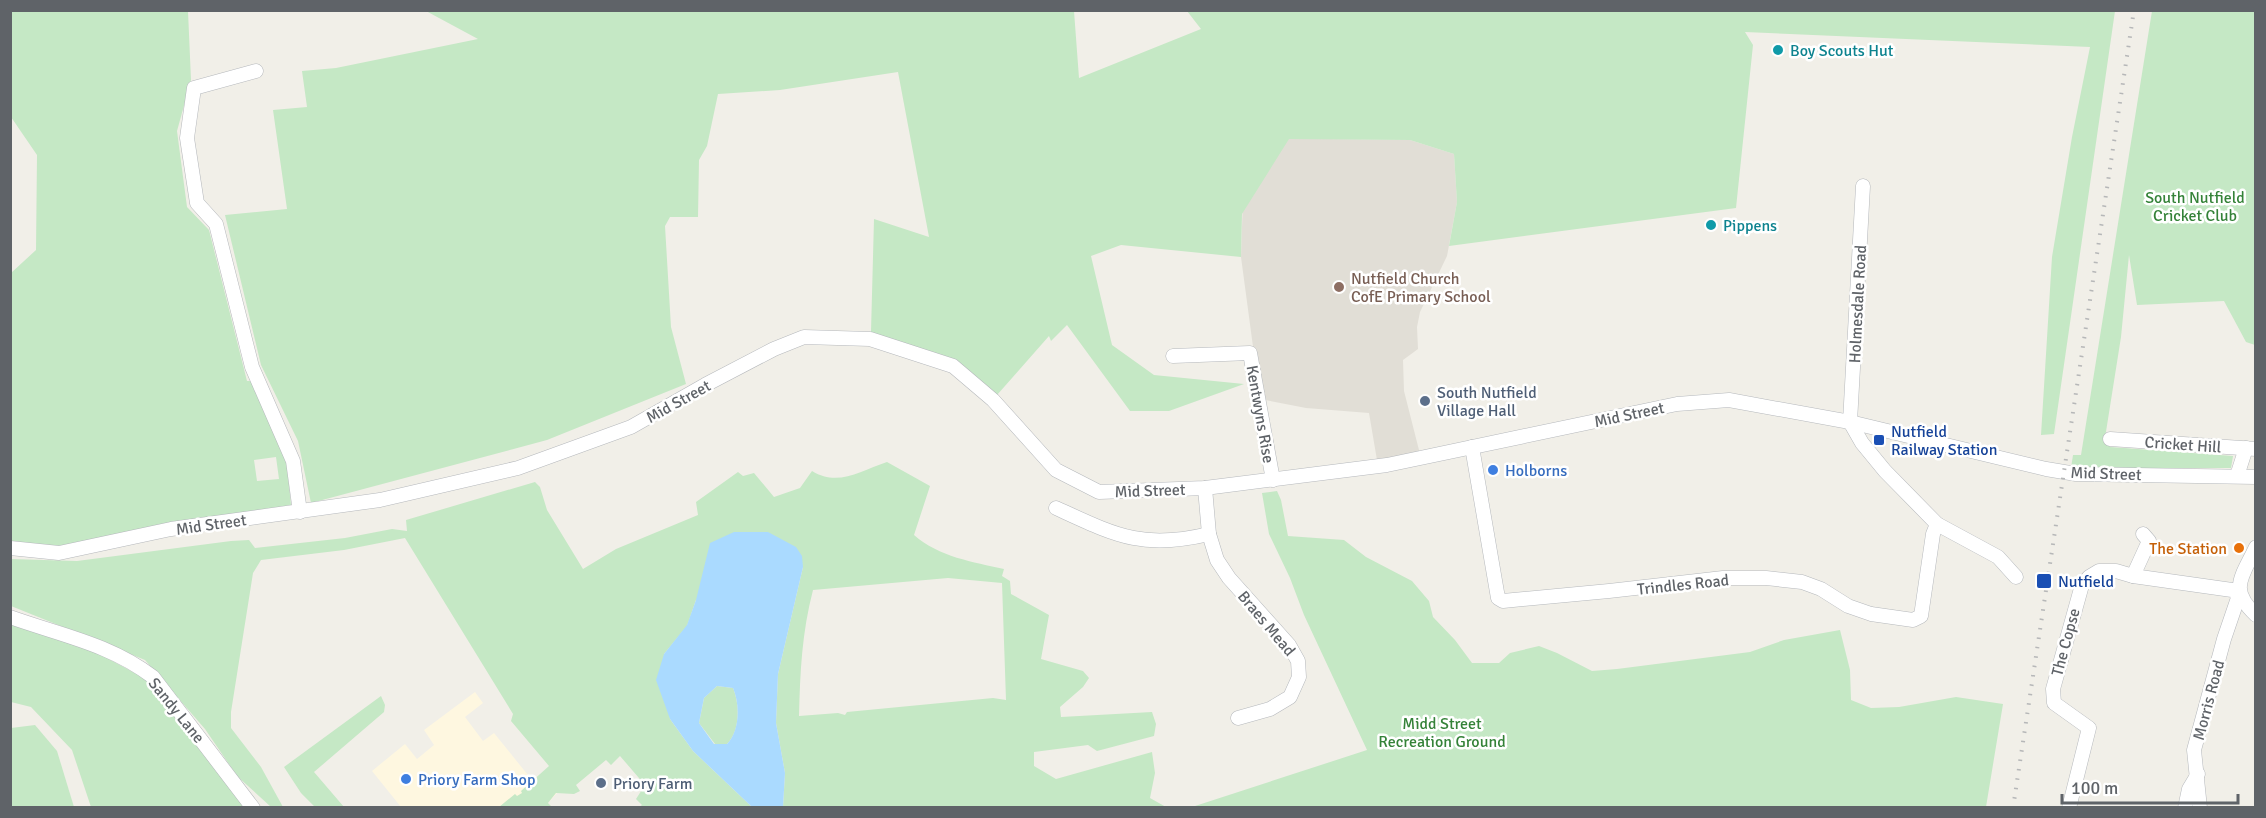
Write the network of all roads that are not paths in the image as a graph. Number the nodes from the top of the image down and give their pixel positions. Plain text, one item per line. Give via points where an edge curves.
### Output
1 (256, 71) dead end
2 (1863, 186) dead end
3 (1173, 356) dead end
4 (1850, 422) junction
5 (2110, 439) dead end
6 (1472, 447) junction
7 (2251, 449) edge
8 (2237, 476) junction
9 (2256, 477) edge
10 (1273, 480) junction
11 (1204, 488) junction
12 (1056, 508) dead end
13 (300, 512) junction
14 (1937, 524) junction
15 (1209, 534) junction
16 (2143, 534) dead end
17 (2256, 547) edge
18 (10, 548) edge
19 (2133, 576) junction
20 (2016, 577) dead end
21 (2239, 595) junction
22 (2256, 615) edge
23 (10, 617) edge
24 (1238, 718) dead end
25 (2198, 774) junction
26 (253, 807) edge
27 (2069, 807) edge
28 (2185, 807) edge
29 (2200, 807) edge

1 - 13 street via 194,88 187,138 197,203 216,224 252,367 293,461
2 - 4 street, Holmesdale Road
3 - 10 street, Kentwyns Rise via 1250,353
4 - 6 street, Mid Street via 1729,400 1677,404
4 - 8 street, Mid Street via 2076,474
4 - 14 street via 1885,471
5 - 7 street, Cricket Hill
6 - 10 street, Mid Street via 1387,465
6 - 14 street, Trindles Road via 1498,598 1503,601 1723,578 1766,578 1802,582 1871,614 1913,620 1921,616
7 - 8 street
8 - 9 street, Mid Street
10 - 11 street, Mid Street
11 - 13 street, Mid Street via 1099,492 1056,470 993,400 953,366 870,339 804,337 705,385 631,427 518,468 380,500
11 - 15 street, Braes Mead
12 - 15 street via 1138,540 1175,541
13 - 18 street, Mid Street via 171,530 59,553
14 - 20 street via 1998,557
15 - 24 street, Braes Mead via 1213,553 1229,578 1289,645 1298,661 1299,677 1290,698 1270,709
16 - 19 street via 2149,541
17 - 21 street, Morris Road via 2242,577
19 - 21 street via 2232,590
19 - 27 street, The Copse via 2099,571 2082,585 2074,608 2052,696 2089,728
21 - 22 street
21 - 25 street, Morris Road via 2194,750
23 - 26 street, Sandy Lane via 93,643 153,677
25 - 28 street
25 - 29 street, Morris Road

